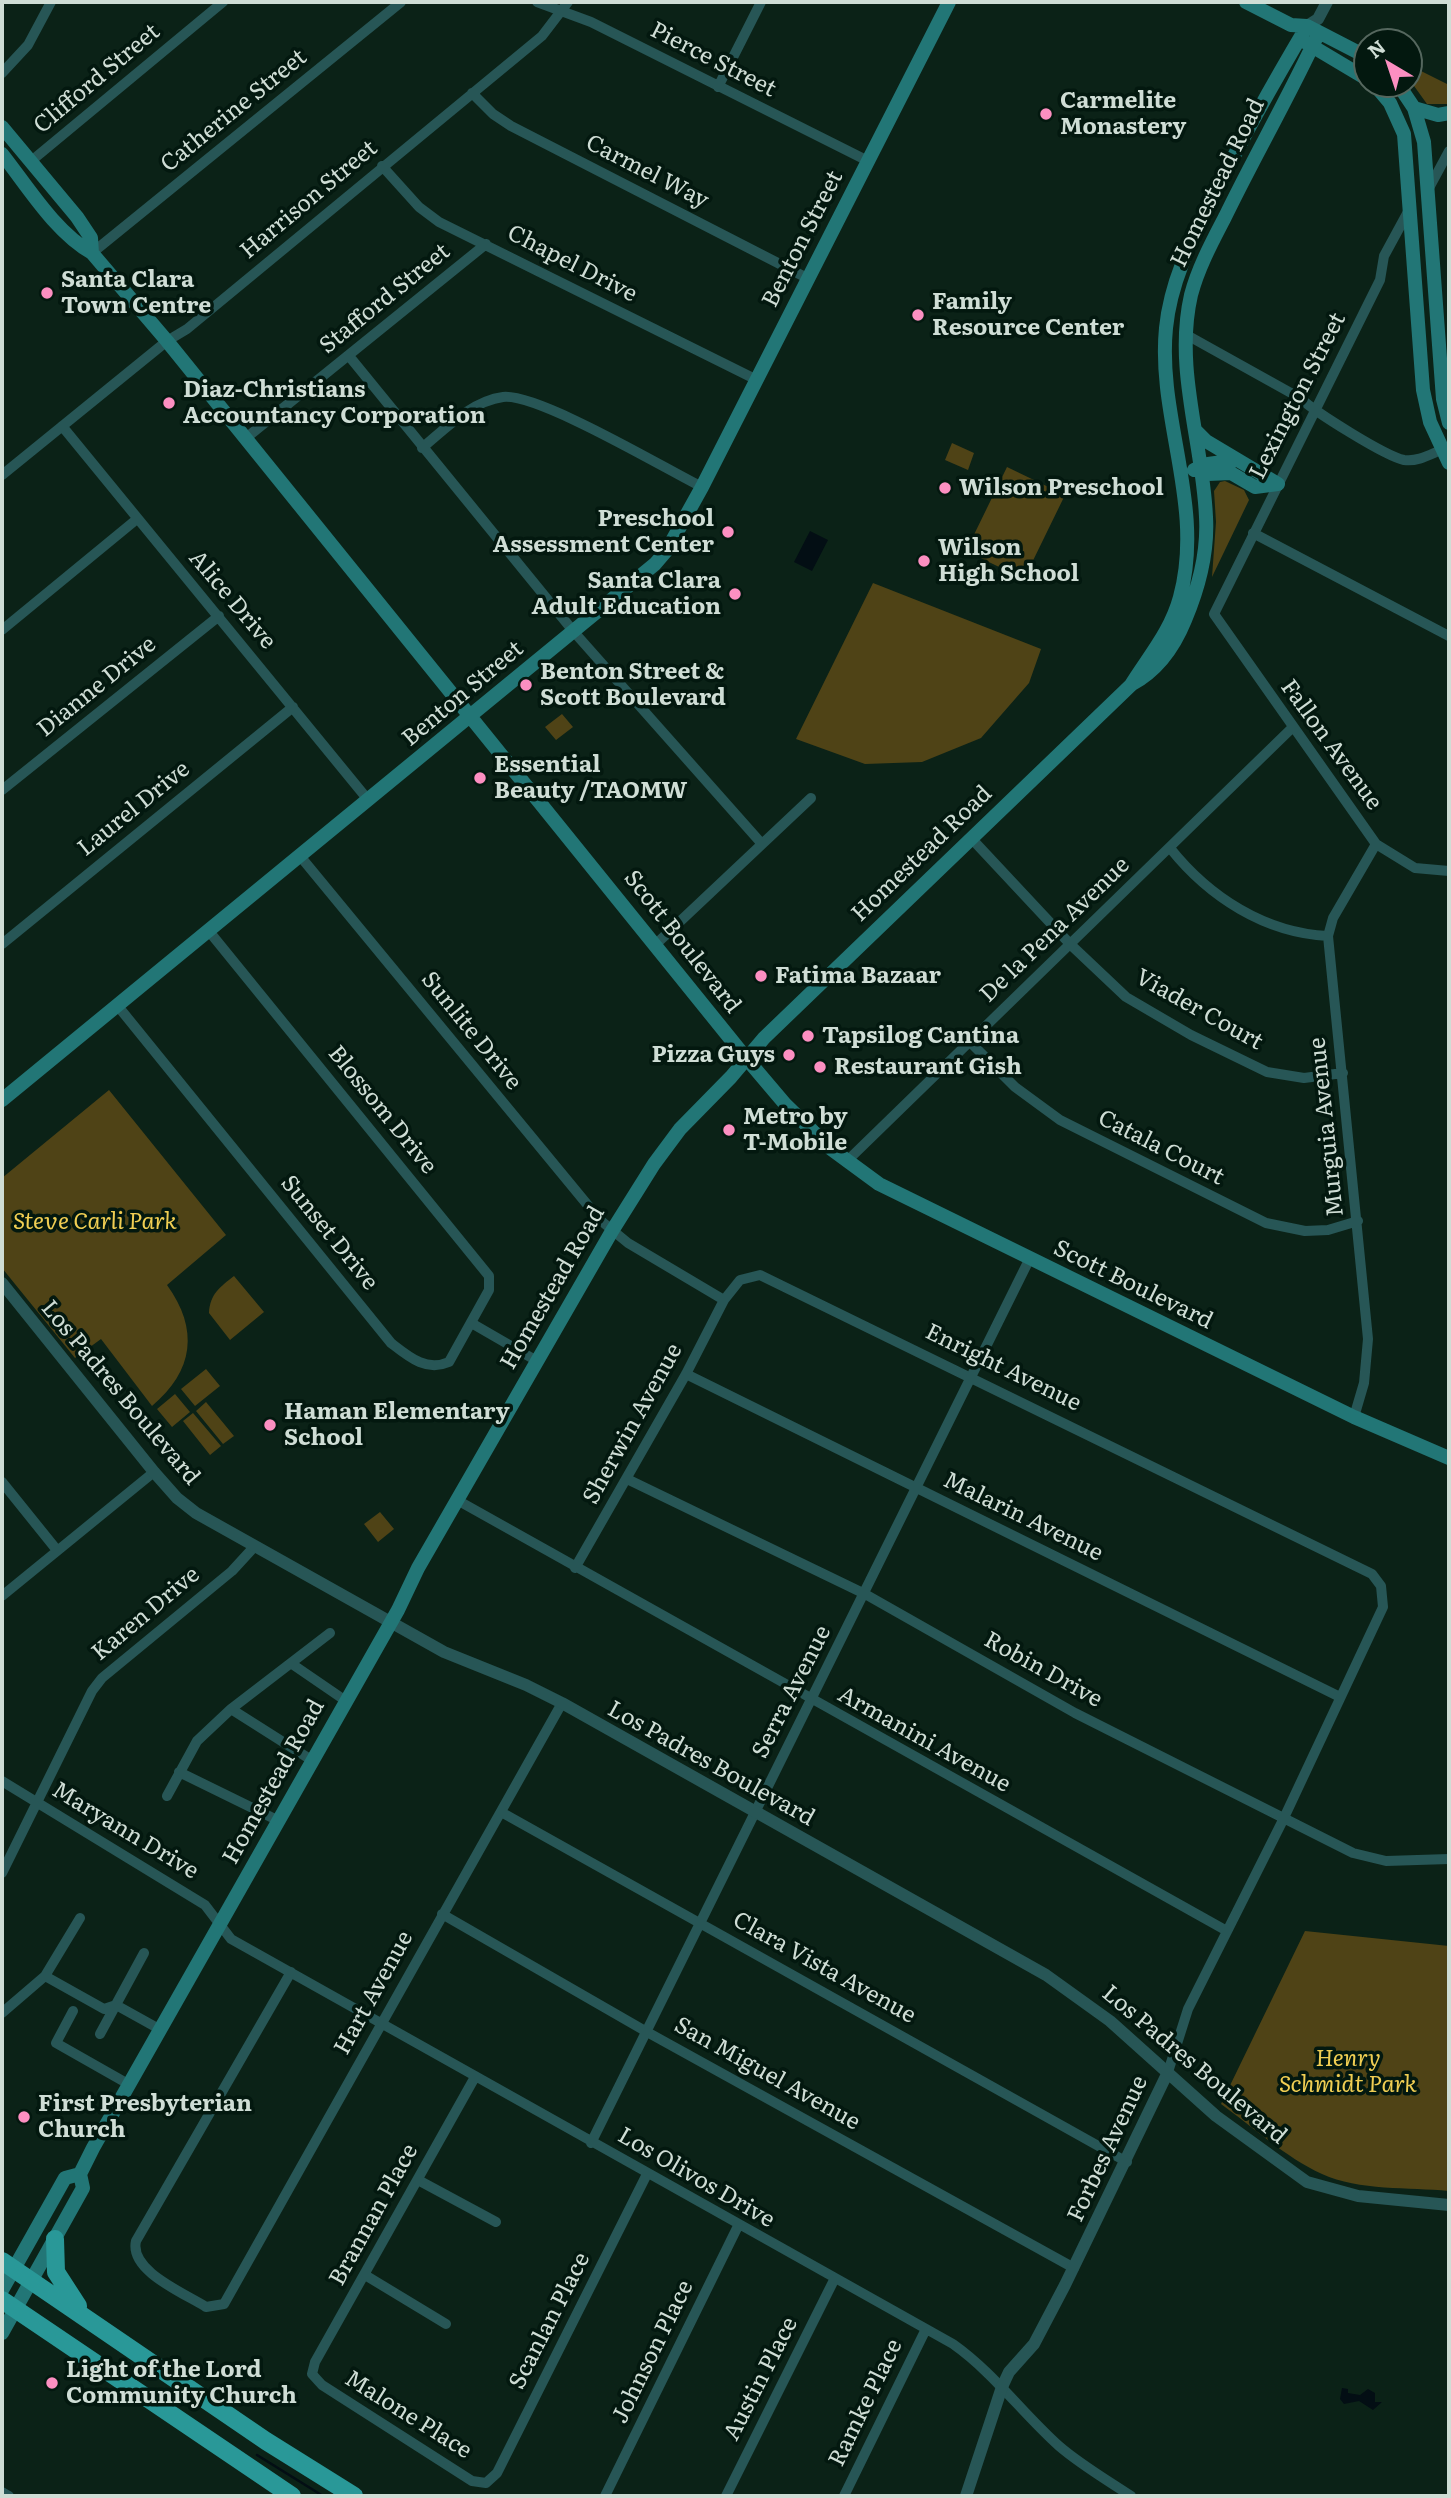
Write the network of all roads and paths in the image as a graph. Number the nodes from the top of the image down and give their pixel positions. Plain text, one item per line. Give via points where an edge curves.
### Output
1 (51, 2) edge
2 (223, 2) edge
3 (401, 2) edge
4 (537, 2) edge
5 (761, 2) edge
6 (949, 2) edge
7 (1246, 2) edge
8 (1327, 2) edge
9 (566, 7) edge
10 (1291, 25) junction
11 (1315, 26) junction
12 (1306, 43) junction
13 (1353, 49) edge
14 (1353, 71) edge
15 (2, 73) edge
16 (718, 87) junction
17 (472, 93) junction
18 (1386, 98) edge
19 (1407, 98) edge
20 (1414, 108) junction
21 (1449, 113) edge
22 (2, 127) edge
23 (1449, 151) edge
24 (2, 154) edge
25 (868, 161) junction
26 (30, 162) junction
27 (382, 166) junction
28 (1428, 190) junction
29 (1410, 207) junction
30 (486, 244) junction
31 (92, 253) junction
32 (809, 279) junction
33 (1185, 334) junction
34 (167, 341) junction
35 (349, 356) junction
36 (757, 380) junction
37 (1312, 411) junction
38 (1449, 423) edge
39 (62, 426) junction
40 (1195, 430) junction
41 (246, 438) junction
42 (422, 447) junction
43 (1441, 450) junction
44 (1237, 460) junction
45 (1449, 463) edge
46 (1202, 469) junction
47 (1182, 471) junction
48 (2, 475) edge
49 (1278, 484) junction
50 (702, 487) junction
51 (137, 519) junction
52 (1253, 533) junction
53 (1217, 602) joint
54 (219, 616) junction
55 (2, 630) edge
56 (574, 632) junction
57 (1449, 636) edge
58 (1131, 685) junction
59 (293, 706) junction
60 (471, 716) junction
61 (1293, 727) junction
62 (2, 790) edge
63 (811, 799) dead end
64 (369, 801) junction
65 (971, 838) junction
66 (762, 844) junction
67 (1376, 844) junction
68 (1170, 848) junction
69 (300, 856) junction
70 (1449, 871) edge
71 (208, 930) junction
72 (1328, 936) junction
73 (2, 944) edge
74 (656, 945) junction
75 (1070, 945) junction
76 (117, 1005) junction
77 (970, 1042) junction
78 (746, 1058) junction
79 (1343, 1073) junction
80 (4, 1095) edge
81 (846, 1162) junction
82 (1358, 1221) junction
83 (612, 1231) junction
84 (1029, 1260) junction
85 (2, 1283) edge
86 (724, 1300) junction
87 (473, 1324) junction
88 (537, 1361) junction
89 (686, 1374) junction
90 (971, 1376) junction
91 (1354, 1417) junction
92 (1449, 1458) edge
93 (154, 1472) junction
94 (627, 1479) junction
95 (2, 1482) edge
96 (915, 1487) junction
97 (457, 1500) junction
98 (254, 1547) junction
99 (56, 1549) junction
100 (575, 1567) junction
101 (1381, 1586) joint
102 (865, 1594) junction
103 (2, 1596) edge
104 (390, 1623) junction
105 (330, 1633) dead end
106 (292, 1664) junction
107 (1340, 1697) junction
108 (346, 1701) junction
109 (811, 1701) junction
110 (562, 1703) junction
111 (231, 1709) junction
112 (313, 1761) junction
113 (179, 1772) junction
114 (2, 1781) edge
115 (167, 1796) dead end
116 (39, 1803) junction
117 (502, 1812) junction
118 (755, 1814) junction
119 (1283, 1820) junction
120 (279, 1821) junction
121 (1449, 1860) edge
122 (2, 1873) edge
123 (442, 1914) junction
124 (80, 1918) dead end
125 (221, 1923) junction
126 (702, 1923) junction
127 (1227, 1931) junction
128 (144, 1953) dead end
129 (291, 1972) junction
130 (44, 1976) junction
131 (116, 2005) junction
132 (73, 2011) dead end
133 (2, 2013) edge
134 (381, 2024) junction
135 (162, 2031) junction
136 (646, 2032) junction
137 (100, 2034) dead end
138 (1168, 2072) junction
139 (475, 2077) junction
140 (130, 2085) junction
141 (591, 2143) junction
142 (1126, 2162) junction
143 (80, 2174) junction
144 (647, 2174) junction
145 (418, 2180) junction
146 (1449, 2205) edge
147 (496, 2222) dead end
148 (738, 2226) junction
149 (55, 2239) junction
150 (8, 2265) edge
151 (1074, 2268) junction
152 (365, 2275) junction
153 (31, 2280) junction
154 (834, 2280) junction
155 (2, 2290) edge
156 (8, 2305) edge
157 (86, 2317) junction
158 (446, 2324) dead end
159 (926, 2329) junction
160 (2, 2333) edge
161 (312, 2374) joint
162 (1002, 2387) junction
163 (486, 2483) joint
164 (2, 2492) edge
165 (9, 2496) edge
166 (292, 2496) edge
167 (354, 2496) edge
168 (606, 2496) edge
169 (726, 2496) edge
170 (844, 2496) edge
171 (966, 2496) edge
172 (1131, 2496) edge

1 - 15 street via 28,45
2 - 26 street, Clifford Street
3 - 31 street, Catherine Street
4 - 9 street, Pierce Street
5 - 16 street
6 - 25 main road, Benton Street
7 - 10 main road
8 - 11 street, Homestead Road
9 - 16 street, Pierce Street
9 - 17 street, Harrison Street via 542,36
10 - 11 main road
10 - 12 main road
11 - 12 main road, Homestead Road
11 - 13 main road
12 - 14 main road
12 - 33 main road, Homestead Road via 1210,248 1191,295
12 - 47 main road, Homestead Road via 1246,132 1176,275 1165,355
16 - 25 street, Pierce Street
17 - 27 street, Harrison Street
17 - 32 street, Carmel Way via 511,126
18 - 29 main road via 1400,122 1407,153
19 - 20 main road
20 - 21 main road via 1438,115
20 - 28 main road via 1424,142
22 - 26 main road, Scott Boulevard
23 - 28 street
24 - 31 main road, Scott Boulevard via 63,229
25 - 32 main road, Benton Street
26 - 31 main road, Scott Boulevard via 84,228
27 - 30 street, Chapel Drive via 439,222
27 - 34 street, Harrison Street
28 - 38 main road via 1443,399
29 - 37 street, Lexington Street via 1384,256 1380,280
29 - 43 main road via 1423,390
30 - 35 street, Stafford Street
30 - 36 street, Chapel Drive
31 - 34 main road, Scott Boulevard
32 - 36 main road, Benton Street
33 - 37 street via 1300,398
33 - 40 main road, Homestead Road
34 - 39 street, Harrison Street
34 - 41 main road, Scott Boulevard
35 - 41 street, Stafford Street
35 - 42 street
36 - 50 main road, Benton Street
37 - 43 street via 1405,460
37 - 49 street, Lexington Street
39 - 48 street, Harrison Street
39 - 51 street, Alice Drive
40 - 44 main road
40 - 46 main road, Homestead Road
41 - 60 main road, Scott Boulevard
42 - 50 street via 476,405 504,397 521,398
42 - 56 street
43 - 45 main road
44 - 46 main road
44 - 49 main road
46 - 47 main road
46 - 49 main road via 1208,474 1231,473 1255,487
46 - 58 main road, Homestead Road via 1206,519 1197,589 1165,656 1150,675
47 - 58 main road, Homestead Road via 1188,557 1180,598 1167,631
49 - 52 street, Lexington Street
50 - 56 main road, Benton Street via 655,564
51 - 54 street, Alice Drive
51 - 55 street
52 - 53 street, Lexington Street
52 - 57 street
53 - 61 street, Fallon Avenue via 1217,622
54 - 59 street, Alice Drive
54 - 62 street, Dianne Drive
56 - 60 main road, Benton Street
56 - 66 street
58 - 65 main road, Homestead Road
59 - 64 street, Alice Drive
59 - 73 street, Laurel Drive
60 - 64 main road, Benton Street
60 - 74 main road, Scott Boulevard
61 - 67 street, Fallon Avenue
61 - 68 street, De la Pena Avenue
63 - 66 street
64 - 69 main road, Benton Street
65 - 75 street, Viader Court
65 - 78 main road, Homestead Road
66 - 74 street
67 - 70 street, Fallon Avenue via 1415,869
67 - 72 street, Murguia Avenue via 1333,918
68 - 72 street via 1187,870 1217,895 1272,926
68 - 75 street, De la Pena Avenue
69 - 71 main road, Benton Street
69 - 83 street, Sunlite Drive
71 - 76 main road, Benton Street
71 - 87 street, Blossom Drive via 484,1268 489,1290
72 - 79 street, Murguia Avenue
74 - 78 main road, Scott Boulevard
75 - 77 street, De la Pena Avenue
75 - 79 street, Viader Court via 1126,997 1267,1072 1304,1079
76 - 80 main road, Benton Street
76 - 87 street, Sunset Drive via 391,1343 418,1362 436,1367 449,1362
77 - 81 street, De la Pena Avenue
77 - 82 street, Catala Court via 1015,1087 1060,1121 1266,1223 1306,1231
78 - 81 main road, Scott Boulevard via 794,1114
78 - 83 main road, Homestead Road via 668,1143
79 - 82 street, Murguia Avenue
81 - 84 main road, Scott Boulevard via 879,1184
82 - 91 street, Murguia Avenue via 1368,1361
83 - 86 street
83 - 88 main road, Homestead Road
84 - 90 street, Serra Avenue
84 - 91 main road, Scott Boulevard
85 - 93 street, Los Padres Boulevard
86 - 89 street, Sherwin Avenue
86 - 90 street, Enright Avenue via 740,1280 751,1275 769,1277
87 - 88 street
88 - 97 main road, Homestead Road
89 - 94 street, Sherwin Avenue
89 - 96 street, Malarin Avenue
90 - 96 street, Serra Avenue
90 - 101 street, Enright Avenue via 1372,1574
91 - 92 main road, Scott Boulevard
93 - 98 street, Los Padres Boulevard via 177,1499
93 - 99 street
94 - 100 street, Sherwin Avenue
94 - 102 street, Robin Drive
95 - 99 street
96 - 102 street, Serra Avenue
96 - 107 street, Malarin Avenue
97 - 100 street, Armanini Avenue
97 - 104 main road, Homestead Road
98 - 104 street, Los Padres Boulevard
98 - 116 street, Karen Drive via 232,1571 102,1678
99 - 103 street
100 - 109 street, Armanini Avenue
101 - 107 street, Forbes Avenue via 1384,1607
102 - 109 street, Serra Avenue
102 - 119 street, Robin Drive via 1075,1713
104 - 108 main road, Homestead Road
104 - 110 street, Los Padres Boulevard via 444,1652
105 - 106 street
106 - 108 street
106 - 111 street
107 - 119 street, Forbes Avenue
108 - 112 main road, Homestead Road
109 - 118 street, Serra Avenue
109 - 127 street, Armanini Avenue
110 - 117 street, Hart Avenue
110 - 118 street, Los Padres Boulevard
111 - 112 street
111 - 113 street via 197,1741
112 - 120 main road, Homestead Road
113 - 115 street
113 - 120 street
114 - 116 street, Maryann Drive
116 - 122 street, Karen Drive
116 - 125 street, Maryann Drive via 205,1905
117 - 123 street, Hart Avenue
117 - 126 street, Clara Vista Avenue
118 - 126 street, Serra Avenue
118 - 138 street, Los Padres Boulevard via 1046,1975 1092,2006
119 - 121 street, Robin Drive via 1353,1853 1385,1861
119 - 127 street, Forbes Avenue
120 - 125 main road, Homestead Road
123 - 134 street, Hart Avenue
123 - 136 street, San Miguel Avenue
124 - 130 street
125 - 129 street, Los Olivos Drive via 231,1939
125 - 135 main road, Homestead Road
126 - 136 street, Serra Avenue
126 - 142 street, Clara Vista Avenue
127 - 138 street, Forbes Avenue via 1188,2009
128 - 131 street
129 - 134 street, Los Olivos Drive
129 - 134 street, Hart Avenue via 135,2248 141,2266 206,2307 224,2304
130 - 131 street via 104,2010
130 - 133 street
131 - 135 street
131 - 137 street
132 - 140 street via 56,2042
134 - 139 street, Los Olivos Drive
135 - 140 main road, Homestead Road
136 - 141 street, Serra Avenue
136 - 151 street, San Miguel Avenue
138 - 142 street, Forbes Avenue
138 - 146 street, Los Padres Boulevard via 1224,2123 1307,2182 1358,2196
139 - 141 street, Los Olivos Drive
139 - 145 street, Brannan Place
140 - 143 main road, Homestead Road
141 - 144 street, Los Olivos Drive
142 - 151 street, Forbes Avenue
143 - 149 main road, Homestead Road via 83,2188
143 - 150 main road, Homestead Road via 65,2178
144 - 148 street, Los Olivos Drive
144 - 163 street, Scanlan Place via 497,2473
145 - 147 street
145 - 152 street, Brannan Place
148 - 154 street, Los Olivos Drive
148 - 168 street, Johnson Place
149 - 153 main road, Homestead Road
149 - 157 highway via 58,2278
150 - 153 highway
150 - 155 main road, Homestead Road
151 - 162 street, Forbes Avenue via 1034,2343
152 - 158 street
152 - 161 street, Brannan Place via 314,2362
153 - 156 main road, Homestead Road
153 - 157 highway
154 - 159 street, Los Olivos Drive
154 - 169 street, Austin Place
156 - 160 main road, Homestead Road
156 - 166 highway
157 - 167 highway
159 - 162 street, Los Olivos Drive via 971,2357
159 - 170 street, Ramke Place
161 - 163 street, Malone Place via 322,2385 472,2481
162 - 171 street, Forbes Avenue
162 - 172 street, Los Olivos Drive via 1061,2447
164 - 165 street

